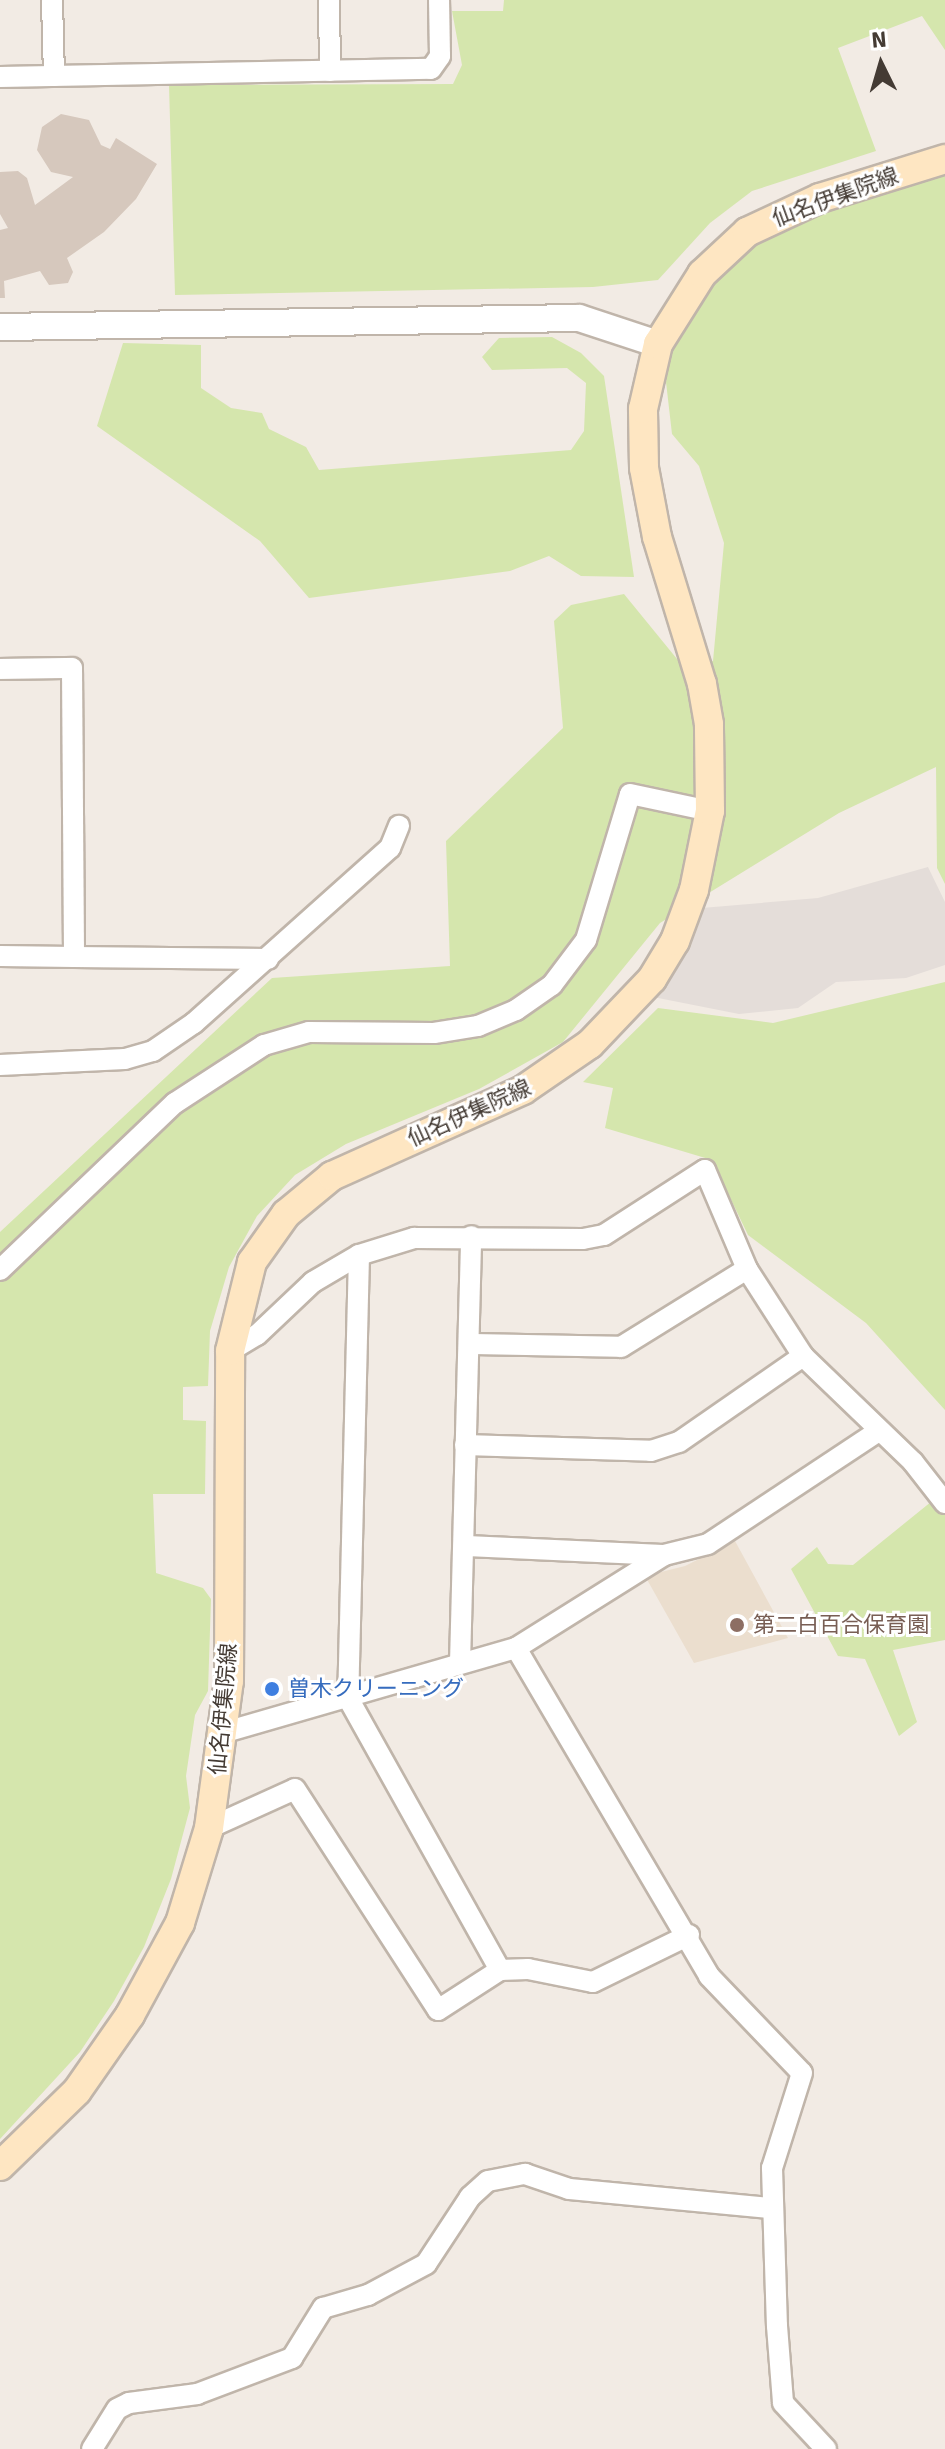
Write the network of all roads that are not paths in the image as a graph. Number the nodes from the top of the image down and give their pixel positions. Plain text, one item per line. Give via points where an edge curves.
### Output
1 (52, 0) edge
2 (329, 0) edge
3 (439, 0) edge
4 (330, 71) junction
5 (54, 76) junction
6 (0, 77) edge
7 (945, 159) edge
8 (0, 327) edge
9 (658, 344) junction
10 (0, 669) edge
11 (710, 811) junction
12 (399, 826) dead end
13 (0, 956) edge
14 (74, 957) junction
15 (268, 959) junction
16 (0, 1065) edge
17 (471, 1236) junction
18 (359, 1255) junction
19 (747, 1269) junction
20 (0, 1270) edge
21 (470, 1344) junction
22 (230, 1351) junction
23 (803, 1356) junction
24 (877, 1432) junction
25 (465, 1445) junction
26 (945, 1503) edge
27 (466, 1546) junction
28 (664, 1555) junction
29 (516, 1648) junction
30 (460, 1663) junction
31 (348, 1698) junction
32 (225, 1732) junction
33 (209, 1828) junction
34 (689, 1935) junction
35 (500, 1970) junction
36 (0, 2166) edge
37 (770, 2208) junction
38 (92, 2449) edge
39 (826, 2449) edge

1 - 5 street
2 - 4 street
3 - 4 street via 440,56 431,69
4 - 5 street
5 - 6 street
7 - 9 main road, 仙名伊集院線 via 820,198 747,232 693,285
8 - 9 street via 579,318
9 - 11 main road, 仙名伊集院線 via 643,409 644,468 657,537 702,684 711,753
10 - 14 street via 72,668
11 - 20 street via 630,794 586,940 552,985 516,1010 478,1026 434,1033 309,1032 264,1045 175,1103
11 - 22 main road, 仙名伊集院線 via 698,876 675,941 621,1017 523,1090 367,1157 309,1193 267,1236 252,1262
12 - 15 street via 390,848
13 - 14 street
14 - 15 street
15 - 16 street via 153,1051 125,1059
17 - 18 street via 414,1238
17 - 19 street via 604,1235 705,1170
17 - 21 street
18 - 22 street via 313,1282 257,1335
18 - 31 street
19 - 21 street via 621,1347
19 - 23 street
21 - 25 street
22 - 32 main road, 仙名伊集院線 via 232,1595
23 - 24 street
23 - 25 street via 679,1442 651,1451
24 - 26 street via 913,1462
24 - 28 street via 708,1544
25 - 27 street
27 - 28 street
27 - 30 street
28 - 29 street
29 - 30 street
29 - 34 street
30 - 31 street
31 - 32 street
31 - 35 street
32 - 33 main road, 仙名伊集院線
33 - 35 street via 295,1789 438,2010
33 - 36 main road, 仙名伊集院線 via 180,1923 130,2015 77,2091
34 - 35 street via 593,1982 528,1969
34 - 37 street via 709,1976 802,2073 775,2149
37 - 38 street via 569,2189 525,2174 488,2181 470,2197 426,2264 368,2295 323,2308 292,2358 282,2365 197,2394 129,2403 117,2409
37 - 39 street via 783,2403

